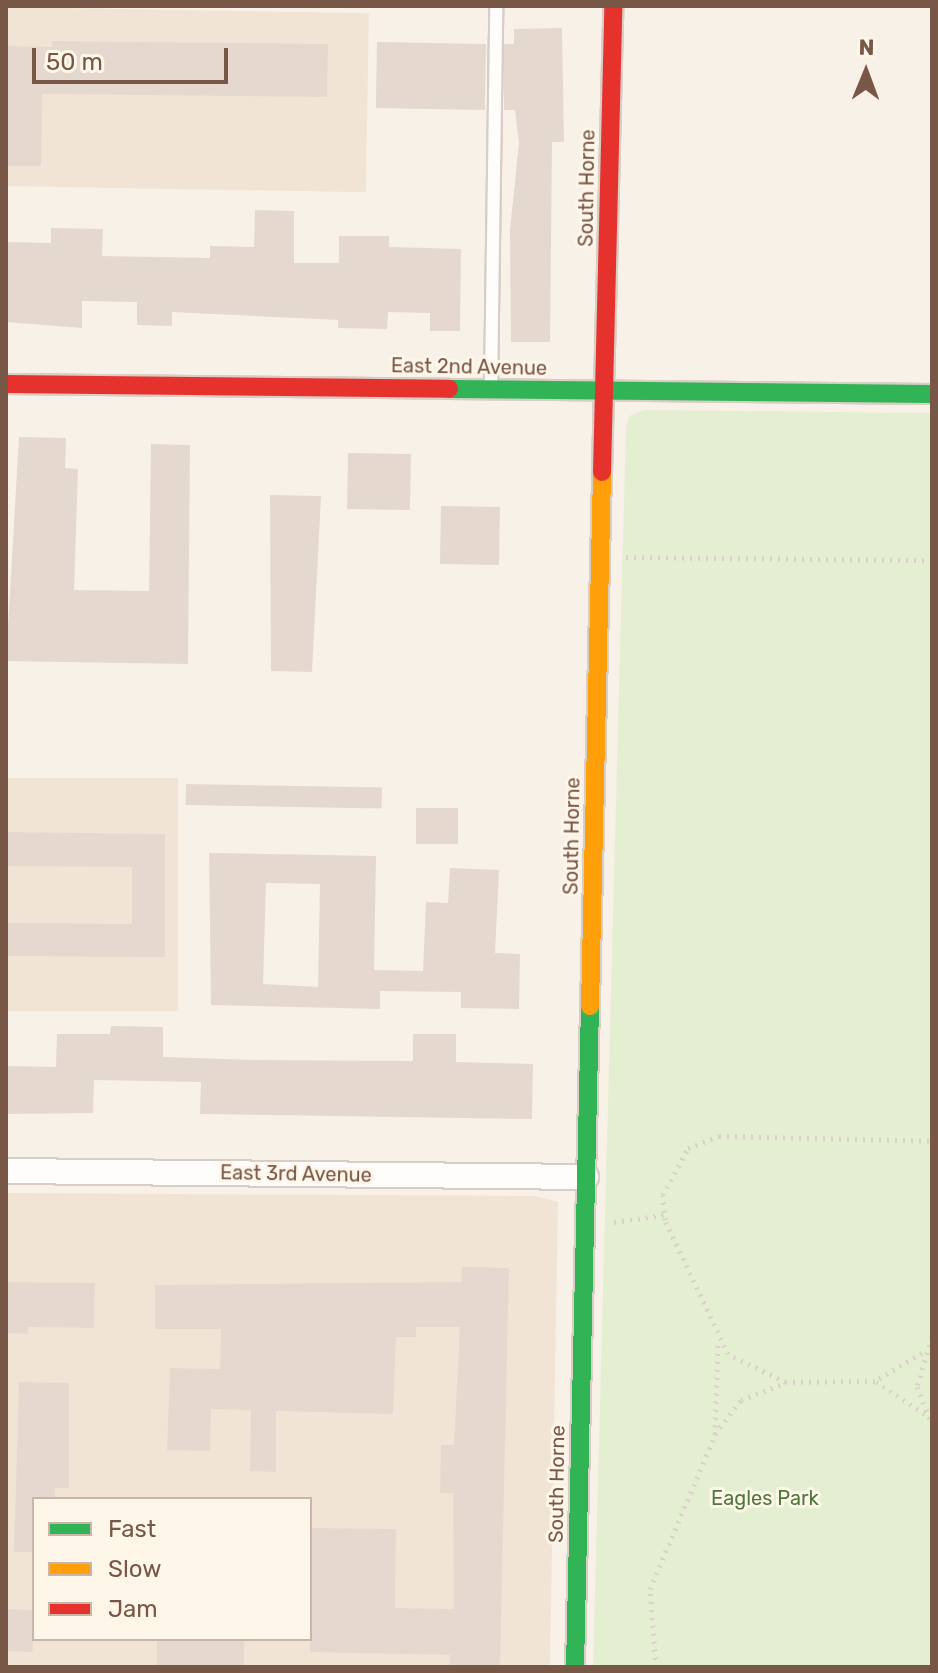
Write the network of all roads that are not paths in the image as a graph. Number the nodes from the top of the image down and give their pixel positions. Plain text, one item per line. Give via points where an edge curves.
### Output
1 (496, 6) edge
2 (613, 6) edge
3 (6, 384) edge
4 (491, 389) junction
5 (605, 390) junction
6 (932, 394) edge
7 (6, 1171) edge
8 (586, 1177) junction
9 (575, 1667) edge

1 - 4 lane
2 - 5 street, South Horne
3 - 4 street, East 2nd Avenue
4 - 5 street, East 2nd Avenue
5 - 6 street, East 2nd Avenue
5 - 8 street, South Horne
7 - 8 street, East 3rd Avenue
8 - 9 street, South Horne

